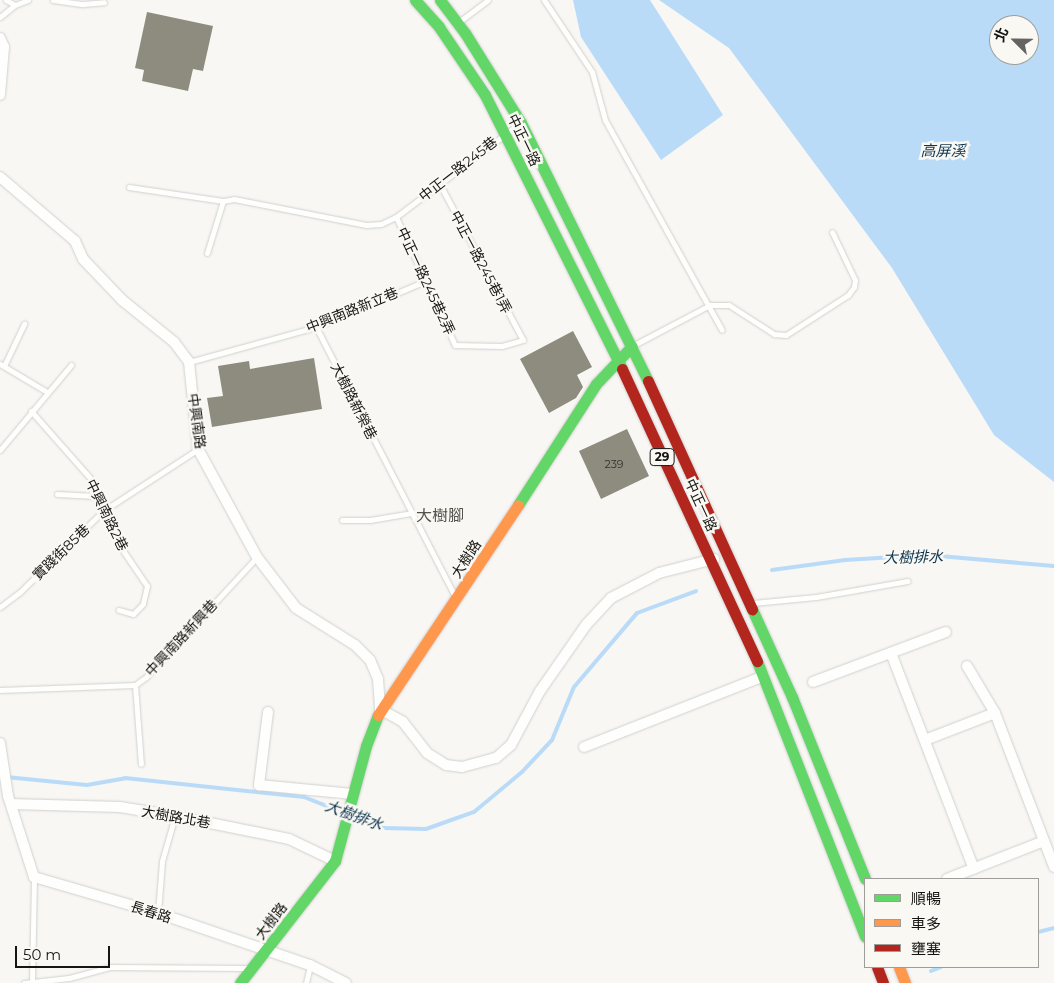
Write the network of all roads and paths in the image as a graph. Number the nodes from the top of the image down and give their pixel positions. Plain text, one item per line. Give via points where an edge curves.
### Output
1 (6, 0) edge
2 (28, 0) edge
3 (53, 0) edge
4 (414, 0) edge
5 (440, 0) edge
6 (488, 0) edge
7 (544, 0) edge
8 (104, 2) dead end
9 (15, 5) junction
10 (0, 17) edge
11 (458, 23) junction
12 (0, 38) edge
13 (0, 95) edge
14 (521, 123) junction
15 (504, 133) junction
16 (0, 177) edge
17 (439, 183) junction
18 (129, 187) dead end
19 (223, 201) junction
20 (396, 217) junction
21 (832, 232) dead end
22 (207, 253) dead end
23 (428, 280) junction
24 (710, 305) junction
25 (24, 324) dead end
26 (316, 327) junction
27 (722, 330) dead end
28 (456, 345) joint
29 (632, 346) junction
30 (618, 361) junction
31 (189, 362) junction
32 (2, 365) edge
33 (71, 365) dead end
34 (47, 392) junction
35 (31, 411) junction
36 (198, 449) junction
37 (0, 450) edge
38 (57, 494) dead end
39 (95, 496) junction
40 (103, 511) junction
41 (412, 513) junction
42 (342, 520) dead end
43 (729, 555) junction
44 (257, 557) junction
45 (710, 560) junction
46 (908, 581) dead end
47 (457, 600) junction
48 (750, 604) junction
49 (0, 607) edge
50 (119, 610) dead end
51 (946, 632) dead end
52 (891, 652) junction
53 (967, 666) dead end
54 (764, 676) junction
55 (813, 682) dead end
56 (135, 685) junction
57 (0, 690) edge
58 (380, 709) junction
59 (268, 712) dead end
60 (995, 713) junction
61 (925, 740) junction
62 (1, 747) edge
63 (584, 748) dead end
64 (142, 764) dead end
65 (352, 798) junction
66 (9, 800) junction
67 (176, 816) junction
68 (1044, 841) junction
69 (335, 861) junction
70 (1054, 867) edge
71 (974, 869) junction
72 (34, 877) junction
73 (865, 878) edge
74 (950, 878) edge
75 (158, 913) junction
76 (864, 934) edge
77 (267, 952) junction
78 (310, 965) junction
79 (250, 968) junction
80 (877, 968) edge
81 (899, 968) edge
82 (69, 980) edge
83 (32, 982) edge
84 (24, 983) edge
85 (240, 983) edge
86 (306, 983) edge
87 (346, 983) edge
88 (883, 983) edge
89 (905, 983) edge

1 - 9 lane
2 - 9 lane
3 - 8 lane via 83,4
4 - 15 main road, 中正一路 / 29 via 439,27 466,65
5 - 11 main road, 中正一路 / 29
6 - 11 lane
7 - 24 lane via 592,72 605,120
9 - 10 lane
11 - 14 main road, 中正一路 / 29
12 - 13 street via 4,46
14 - 15 lane, 中正一路245巷
14 - 29 main road, 中正一路 / 29
15 - 17 lane, 中正一路245巷
15 - 30 main road, 中正一路 / 29
16 - 31 street via 75,241 83,259 174,342
17 - 20 lane, 中正一路245巷
17 - 28 lane, 中正一路245巷1弄 via 523,340 502,346
18 - 19 lane
19 - 20 lane via 234,199 367,225 381,224
19 - 22 lane
20 - 23 lane, 中正一路245巷2弄
21 - 24 lane via 855,280 854,287 848,295 786,335 774,334 728,305
23 - 26 lane, 中興南路新立巷
23 - 28 lane, 中正一路245巷2弄
24 - 27 lane
24 - 29 lane
25 - 32 lane
26 - 31 lane, 中興南路新立巷
26 - 41 lane, 大樹路新榮巷
29 - 30 main road, 大樹路
29 - 43 main road, 中正一路 / 29
30 - 45 main road, 中正一路 / 29
30 - 47 main road, 大樹路 via 596,384
31 - 36 street, 中興南路
32 - 34 lane
33 - 34 lane
34 - 35 lane
35 - 37 lane
35 - 39 lane, 中興南路2巷 via 90,478
36 - 40 lane, 實踐街85巷
36 - 44 street, 中興南路
38 - 39 lane
39 - 40 lane, 中興南路2巷
40 - 49 lane, 實踐街85巷 via 20,592
40 - 50 lane, 中興南路2巷 via 124,552 147,586 143,604 133,614
41 - 42 lane via 370,520
41 - 47 lane, 大樹路新榮巷
43 - 45 street
43 - 48 main road, 中正一路 / 29
44 - 56 lane, 中興南路新興巷
44 - 58 street, 中興南路 via 296,608 355,645 370,660 378,680
45 - 54 main road, 中正一路 / 29
45 - 58 street via 659,572 611,598 586,625 540,691 511,745 496,758 462,767 446,765 427,753 403,722
46 - 48 lane via 816,597
47 - 58 main road, 大樹路
48 - 73 main road, 中正一路 / 29 via 792,697
51 - 52 street
52 - 55 street
52 - 61 street
53 - 60 street
54 - 63 street
54 - 76 main road, 中正一路 / 29
56 - 57 lane, 中興南路新興巷
56 - 64 lane
58 - 65 main road, 大樹路
59 - 65 street via 259,785
60 - 61 street
60 - 68 street
61 - 71 street
62 - 66 street
65 - 69 main road, 大樹路
66 - 67 street, 大樹路北巷 via 120,807
66 - 72 street
67 - 69 street, 大樹路北巷 via 289,839
67 - 75 lane via 162,861
68 - 70 street
68 - 71 street
69 - 77 main road, 大樹路
71 - 74 street
72 - 75 street, 長春路
72 - 83 lane
75 - 77 street, 長春路
77 - 78 street, 長春路
77 - 79 main road, 大樹路
78 - 86 lane
78 - 87 street, 長春路
79 - 82 lane via 136,965 110,967
79 - 85 main road, 大樹路
80 - 88 main road
81 - 89 main road
82 - 83 lane
83 - 84 lane

